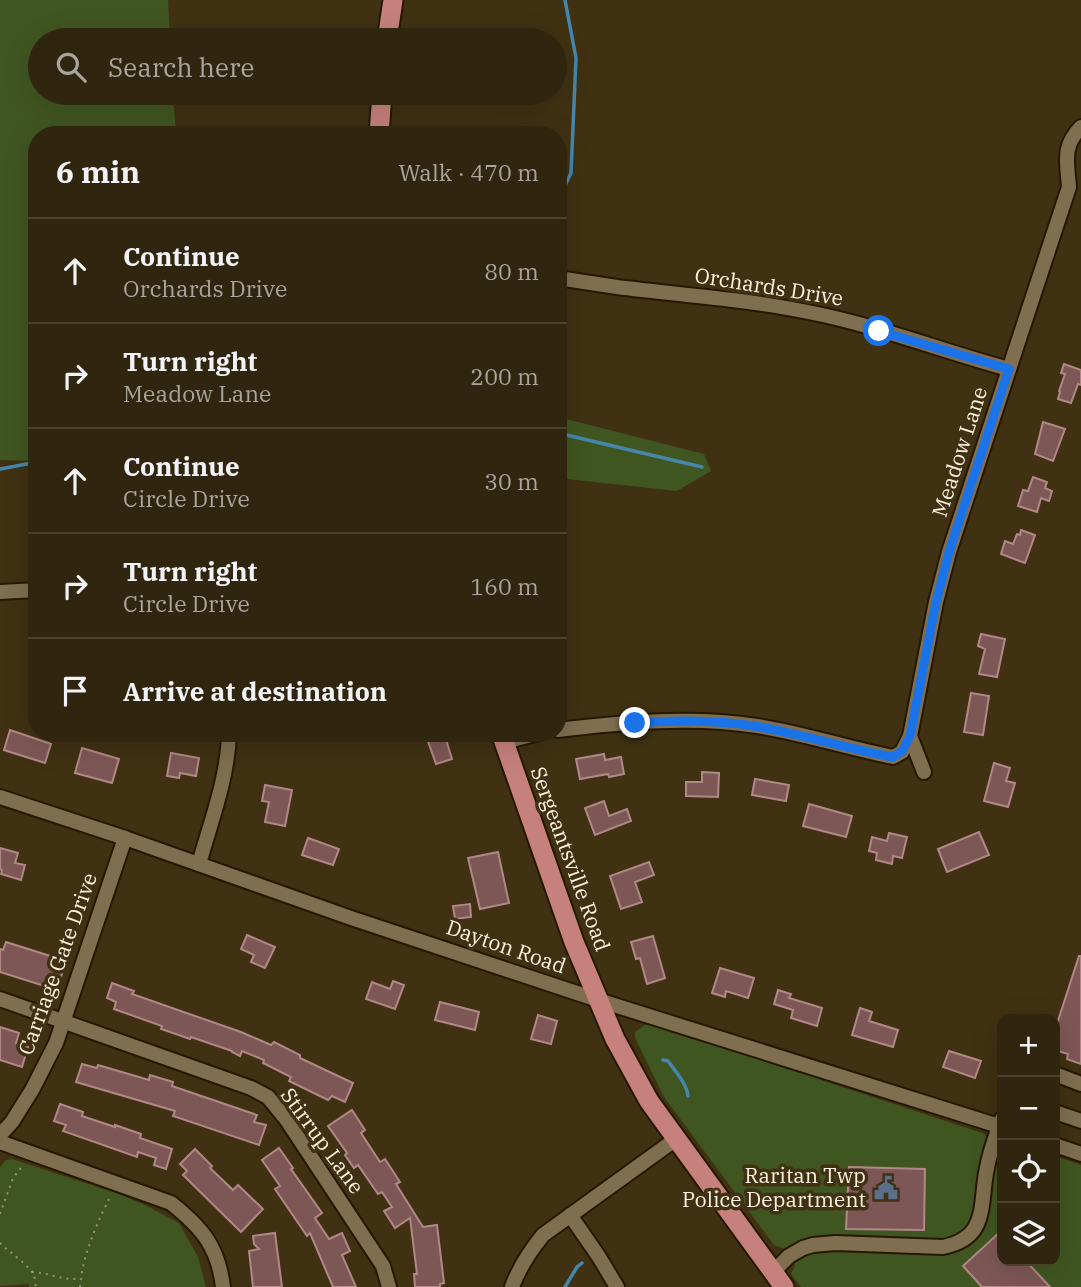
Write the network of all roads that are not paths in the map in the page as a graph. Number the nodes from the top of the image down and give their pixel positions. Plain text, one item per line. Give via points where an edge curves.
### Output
1 (393, 0) edge
2 (389, 28) edge
3 (381, 105) edge
4 (380, 126) edge
5 (1081, 127) edge
6 (1081, 165) edge
7 (1068, 174) junction
8 (567, 279) edge
9 (1009, 369) junction
10 (28, 590) edge
11 (0, 592) edge
12 (567, 729) edge
13 (910, 736) junction
14 (228, 742) edge
15 (505, 742) edge
16 (924, 772) dead end
17 (0, 797) edge
18 (125, 838) junction
19 (199, 864) junction
20 (0, 999) edge
21 (598, 1000) junction
22 (63, 1021) junction
23 (1060, 1076) edge
24 (1081, 1084) edge
25 (1060, 1114) edge
26 (1081, 1121) edge
27 (997, 1123) edge
28 (997, 1134) edge
29 (0, 1135) edge
30 (676, 1139) junction
31 (0, 1142) edge
32 (1060, 1147) edge
33 (1081, 1154) edge
34 (570, 1215) junction
35 (778, 1280) edge
36 (223, 1287) edge
37 (389, 1287) edge
38 (512, 1287) edge
39 (617, 1287) edge

1 - 2 main road
3 - 4 main road
5 - 7 street, Meadow Lane via 1068,146
6 - 7 street
7 - 9 street, Meadow Lane via 1069,187
8 - 9 street, Orchards Drive via 810,312
9 - 13 street, Meadow Lane via 949,552
10 - 11 street
12 - 13 street via 656,721 738,723 893,757
13 - 16 street
14 - 19 street
15 - 21 main road, Sergeantsville Road
17 - 18 street, Dayton Road
18 - 19 street, Dayton Road
18 - 22 street, Carriage Gate Drive
19 - 21 street, Dayton Road
20 - 22 street, Stirrup Lane
21 - 27 street, Dayton Road
21 - 30 main road, Sergeantsville Road via 649,1101
22 - 29 street, Carriage Gate Drive via 32,1090
22 - 37 street, Stirrup Lane via 268,1097 383,1266
23 - 24 street
25 - 26 street
28 - 35 street via 985,1175 980,1218 966,1239 943,1247 813,1245 789,1256
30 - 34 street
30 - 35 main road, Sergeantsville Road
31 - 36 street via 171,1203 208,1239
32 - 33 street
34 - 38 street via 542,1235
34 - 39 street

